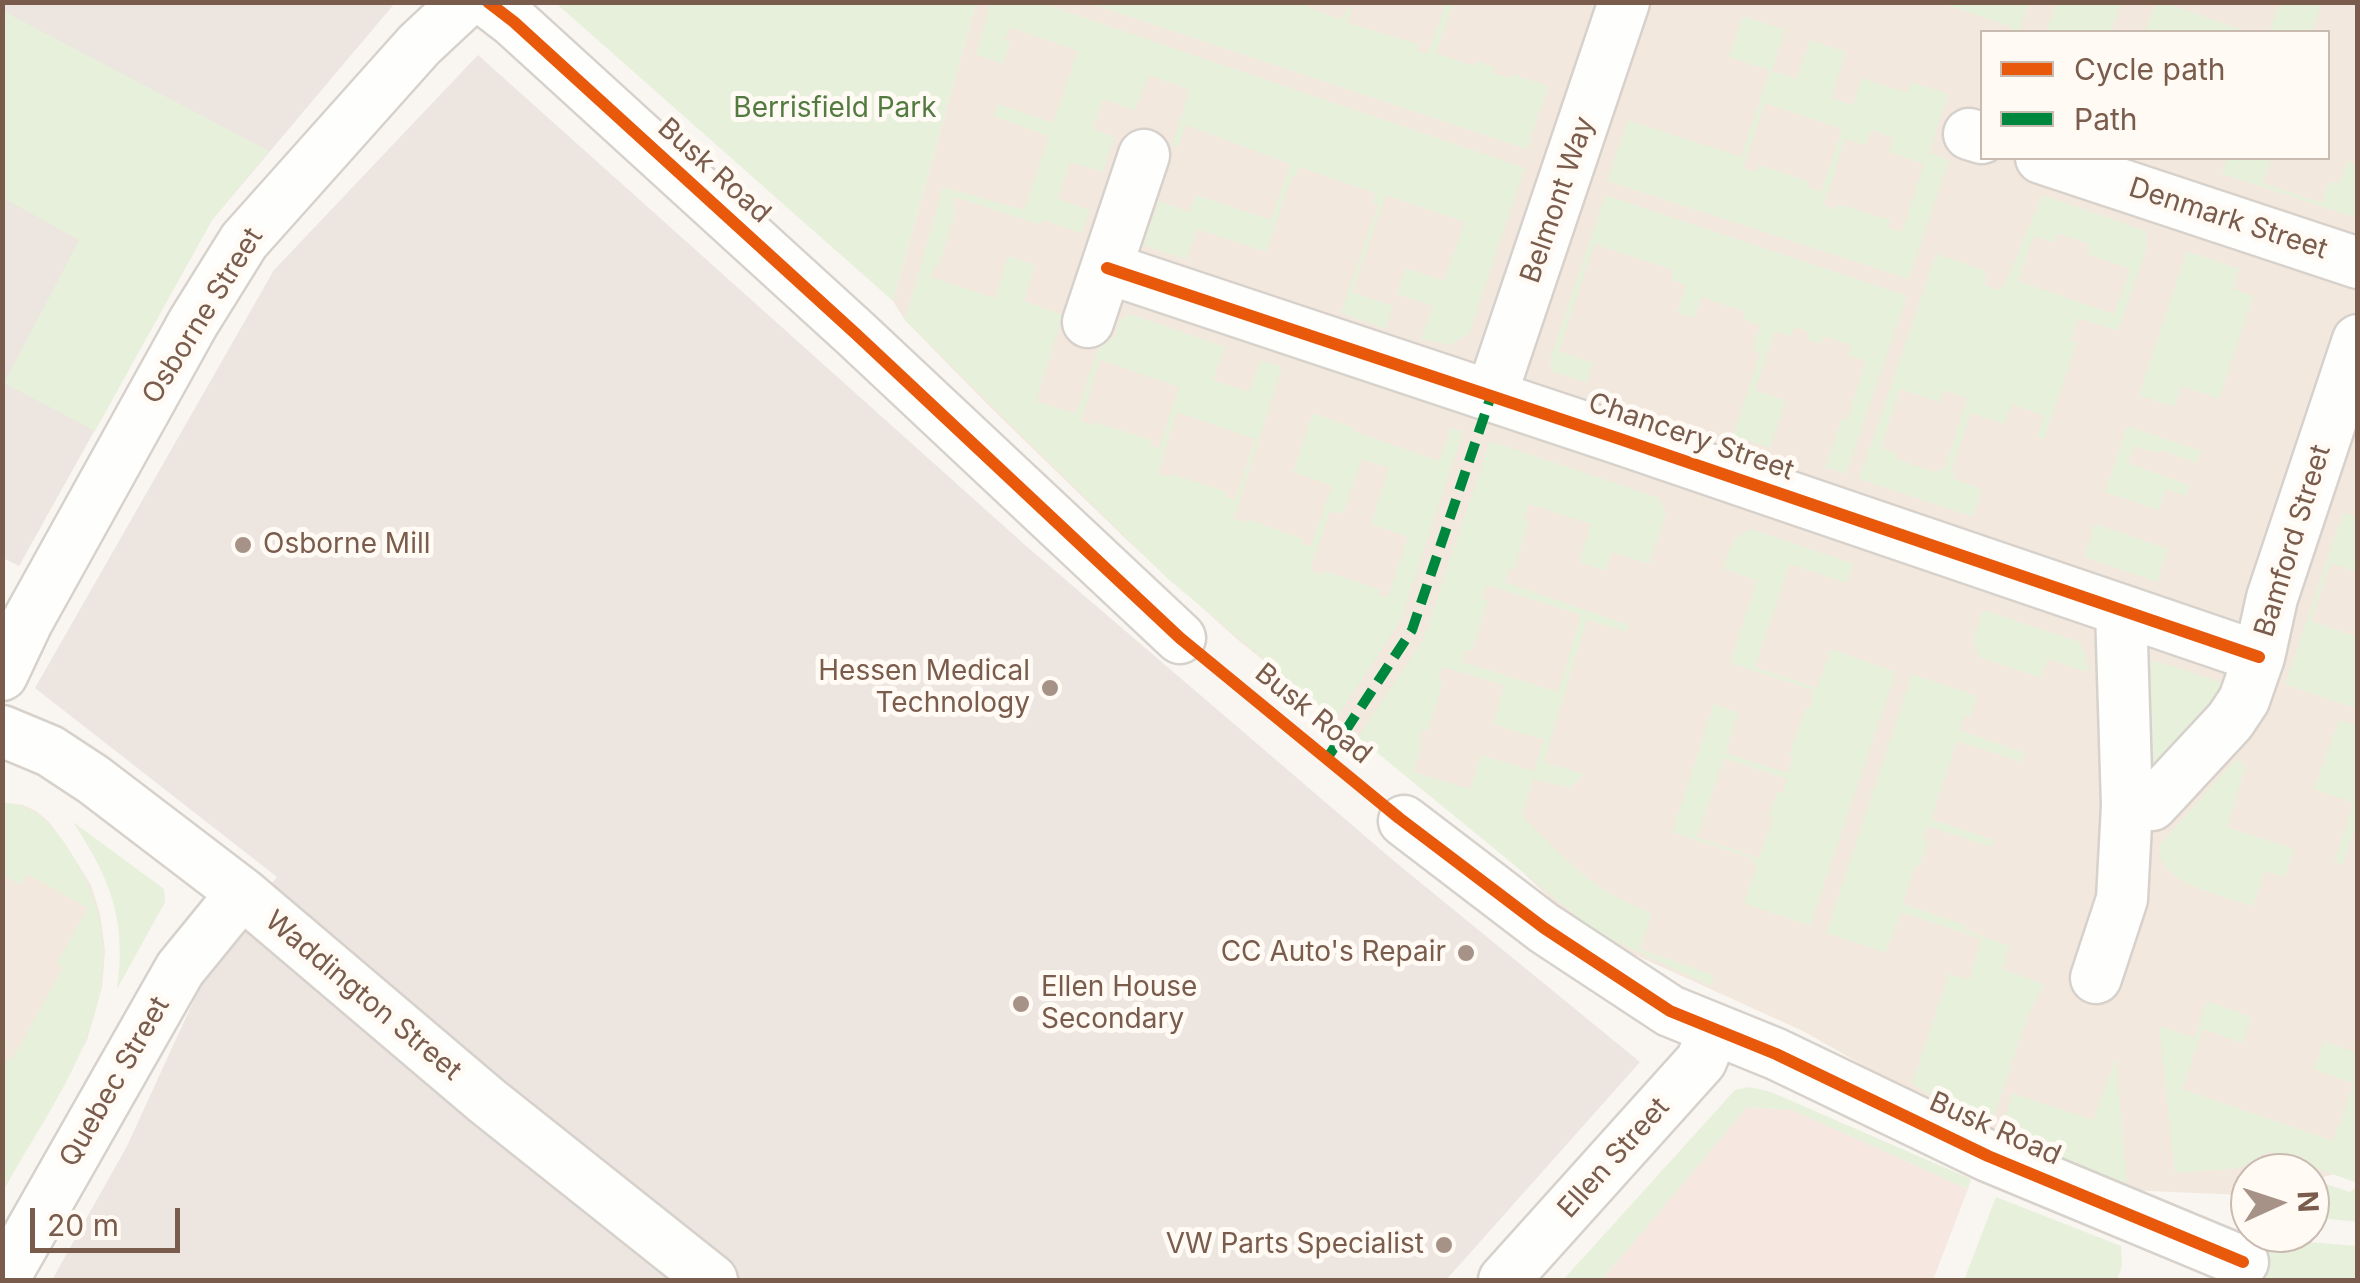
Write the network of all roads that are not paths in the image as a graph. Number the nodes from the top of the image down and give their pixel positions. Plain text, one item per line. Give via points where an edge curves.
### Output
1 (464, 2) edge
2 (488, 2) edge
3 (1624, 2) edge
4 (1144, 155) dead end
5 (2047, 160) edge
6 (2358, 262) edge
7 (1107, 268) junction
8 (1088, 322) dead end
9 (2358, 340) edge
10 (1491, 396) junction
11 (2120, 610) junction
12 (15, 615) edge
13 (1180, 638) dead end
14 (2259, 656) junction
15 (2, 675) edge
16 (2, 731) edge
17 (2127, 806) junction
18 (1404, 821) dead end
19 (242, 894) junction
20 (2096, 978) dead end
21 (1714, 1030) junction
22 (2243, 1262) dead end
23 (3, 1280) edge
24 (712, 1280) edge
25 (1504, 1280) edge

1 - 12 street, Osborne Street via 244,241
2 - 13 street, Busk Road
3 - 10 street, Belmont Way
4 - 7 street
5 - 6 street, Denmark Street
7 - 8 street
7 - 10 street, Chancery Street
9 - 14 street, Bamford Street
10 - 11 street, Chancery Street
11 - 14 street, Chancery Street
11 - 17 street
12 - 15 street, Osborne Street
14 - 17 street, Bamford Street via 2230,722 2152,805
16 - 19 street, Waddington Street via 94,780
17 - 20 street via 2122,899
18 - 21 street, Busk Road via 1544,928 1654,1002
19 - 23 street, Quebec Street via 180,969
19 - 24 street, Waddington Street
21 - 22 street, Busk Road via 1988,1156
21 - 25 street, Ellen Street via 1701,1062

